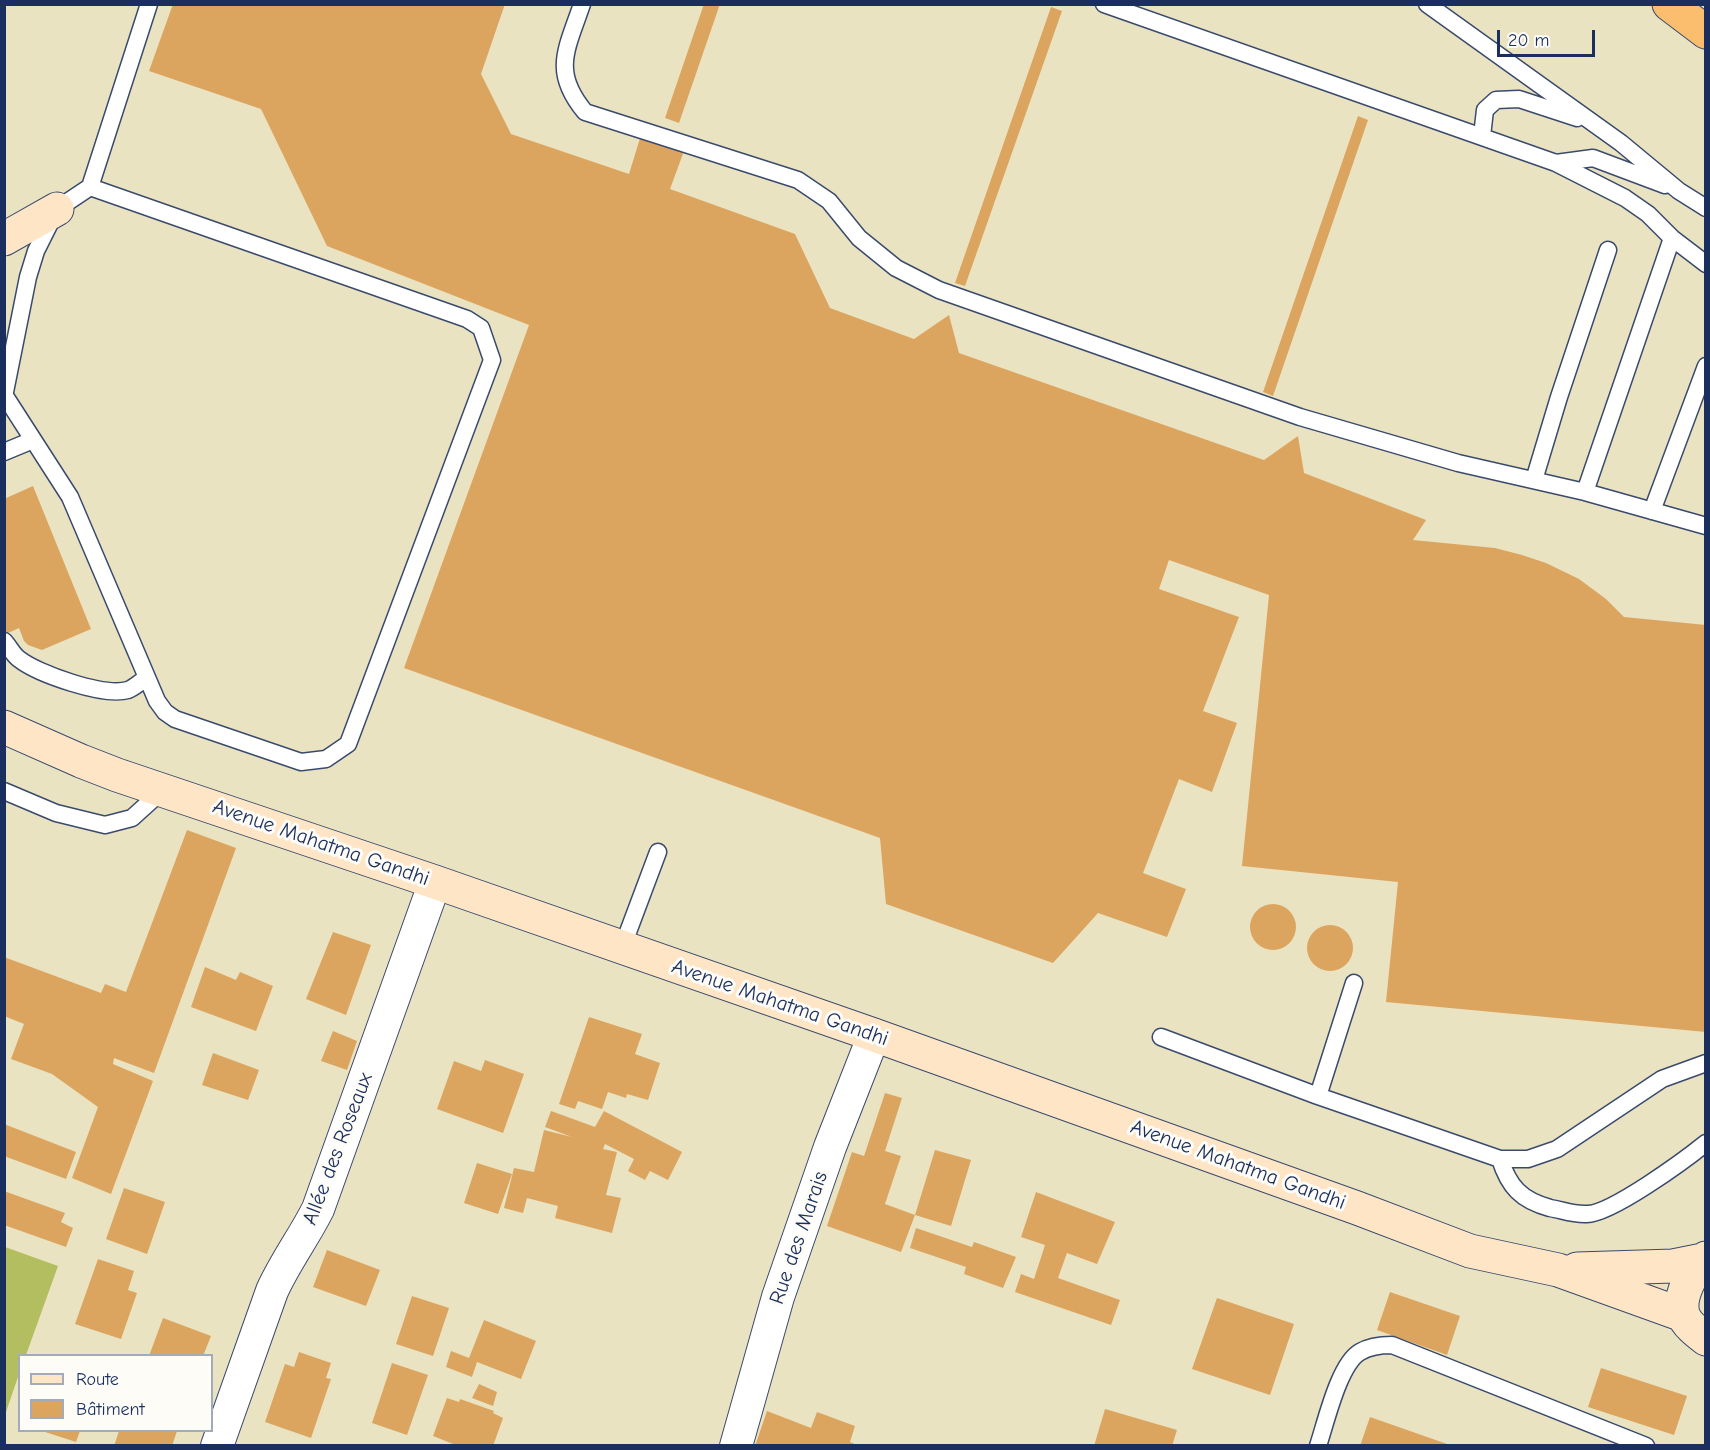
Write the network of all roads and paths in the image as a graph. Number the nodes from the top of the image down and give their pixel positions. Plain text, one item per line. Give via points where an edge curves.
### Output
1 (149, 4) edge
2 (582, 4) edge
3 (1104, 4) edge
4 (1426, 4) edge
5 (1669, 4) edge
6 (1706, 32) edge
7 (1595, 124) junction
8 (1482, 136) junction
9 (1556, 163) junction
10 (90, 187) junction
11 (1679, 191) junction
12 (1706, 208) edge
13 (57, 209) junction
14 (1672, 238) junction
15 (4, 239) edge
16 (1608, 250) dead end
17 (1706, 264) edge
18 (1706, 366) edge
19 (5, 397) edge
20 (33, 440) junction
21 (4, 452) edge
22 (1534, 480) junction
23 (1585, 492) junction
24 (1652, 511) junction
25 (1706, 526) edge
26 (4, 641) edge
27 (147, 678) junction
28 (4, 727) edge
29 (164, 789) junction
30 (4, 791) edge
31 (658, 852) dead end
32 (435, 882) junction
33 (622, 948) junction
34 (1354, 983) dead end
35 (874, 1035) junction
36 (1161, 1037) dead end
37 (1706, 1063) edge
38 (1318, 1096) junction
39 (1706, 1143) edge
40 (1500, 1159) junction
41 (1704, 1259) edge
42 (1558, 1270) junction
43 (1683, 1315) junction
44 (1706, 1339) edge
45 (217, 1446) edge
46 (736, 1446) edge
47 (1318, 1446) edge
48 (1646, 1446) edge

1 - 10 lane
2 - 22 lane via 564,58 565,77 585,112 798,180 829,201 859,238 896,268 939,290 1300,417 1458,463
3 - 8 lane
4 - 7 lane
5 - 6 highway
7 - 8 lane via 1519,99 1496,100 1485,110
7 - 11 lane
8 - 9 lane
9 - 11 lane via 1593,158
9 - 14 lane via 1625,198
10 - 13 lane
10 - 27 lane via 467,319 482,328 492,360 348,744 326,759 301,762 175,719 165,712
11 - 12 lane
13 - 15 main road
13 - 19 lane via 31,268
14 - 17 lane
14 - 23 lane
16 - 22 lane
18 - 24 lane
19 - 20 lane
20 - 21 lane
20 - 27 lane via 70,497
22 - 23 lane
23 - 24 lane
24 - 25 lane
26 - 27 lane via 18,659 56,678 90,688 129,690
28 - 29 main road, Avenue Mahatma Gandhi via 81,761
29 - 30 lane via 132,818 105,825 56,813
29 - 32 main road, Avenue Mahatma Gandhi
31 - 33 lane
32 - 33 main road, Avenue Mahatma Gandhi
32 - 45 street, Allée des Roseaux via 318,1209 272,1291
33 - 35 main road, Avenue Mahatma Gandhi
34 - 38 lane
35 - 42 main road, Avenue Mahatma Gandhi via 1470,1251
35 - 46 street, Rue des Marais via 778,1297
36 - 38 lane
37 - 40 lane via 1662,1079 1557,1149 1528,1159
38 - 40 lane
39 - 40 lane via 1639,1190 1589,1215 1541,1205 1520,1195 1506,1177
41 - 42 main road, Avenue Mahatma Gandhi via 1674,1266
41 - 43 main road via 1688,1282
42 - 43 main road, Avenue Mahatma Gandhi
43 - 44 main road
47 - 48 lane via 1345,1366 1358,1352 1375,1345 1392,1346

